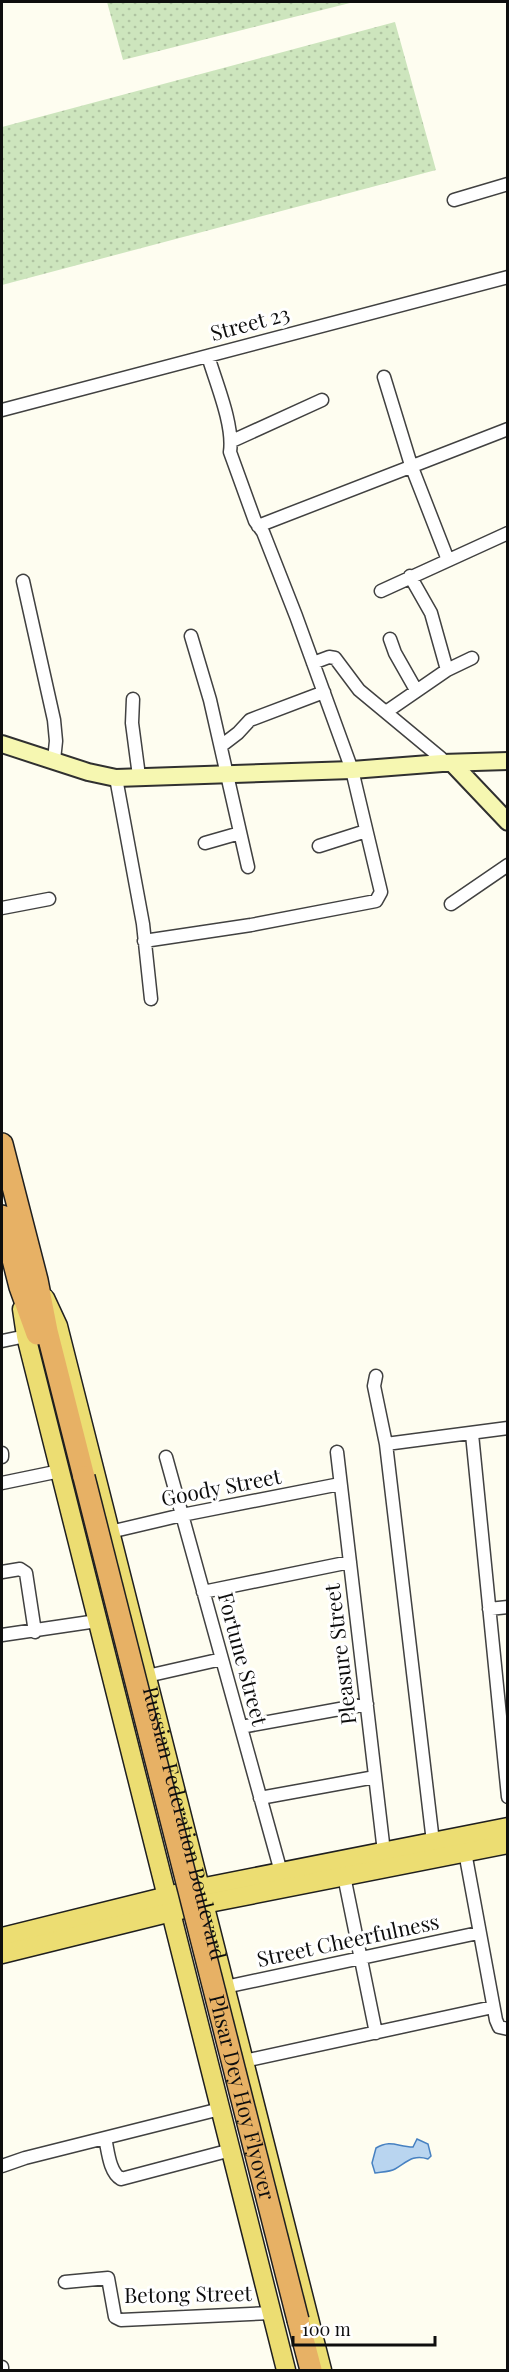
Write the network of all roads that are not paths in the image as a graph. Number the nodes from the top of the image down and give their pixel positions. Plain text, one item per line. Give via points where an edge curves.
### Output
1 (507, 184) edge
2 (454, 200) dead end
3 (507, 277) edge
4 (208, 356) junction
5 (384, 377) dead end
6 (322, 400) dead end
7 (2, 410) edge
8 (507, 429) edge
9 (232, 441) junction
10 (411, 465) junction
11 (258, 526) junction
12 (507, 534) edge
13 (448, 560) junction
14 (410, 576) junction
15 (23, 581) dead end
16 (381, 591) dead end
17 (191, 636) dead end
18 (390, 639) dead end
19 (472, 658) dead end
20 (313, 663) junction
21 (447, 670) junction
22 (416, 690) junction
23 (324, 692) junction
24 (133, 699) dead end
25 (386, 712) junction
26 (2, 744) edge
27 (221, 746) junction
28 (54, 760) junction
29 (507, 761) edge
30 (447, 763) junction
31 (352, 770) junction
32 (226, 773) junction
33 (139, 776) junction
34 (116, 778) junction
35 (507, 822) edge
36 (366, 831) junction
37 (240, 833) junction
38 (206, 843) dead end
39 (320, 846) dead end
40 (507, 865) edge
41 (248, 867) dead end
42 (49, 898) dead end
43 (451, 904) dead end
44 (2, 908) edge
45 (144, 941) junction
46 (151, 999) dead end
47 (2, 1144) edge
48 (2, 1216) edge
49 (28, 1283) junction
50 (26, 1336) junction
51 (2, 1341) edge
52 (376, 1376) dead end
53 (507, 1428) edge
54 (472, 1434) junction
55 (386, 1444) junction
56 (337, 1452) dead end
57 (166, 1457) dead end
58 (73, 1476) junction
59 (2, 1483) edge
60 (340, 1484) junction
61 (182, 1515) junction
62 (110, 1532) junction
63 (350, 1562) junction
64 (2, 1572) edge
65 (203, 1592) junction
66 (507, 1607) edge
67 (489, 1609) junction
68 (98, 1622) junction
69 (35, 1632) junction
70 (2, 1635) edge
71 (222, 1659) junction
72 (148, 1683) junction
73 (117, 1698) junction
74 (367, 1704) junction
75 (240, 1727) junction
76 (375, 1777) junction
77 (507, 1797) edge
78 (260, 1798) junction
79 (507, 1827) edge
80 (433, 1842) junction
81 (507, 1844) edge
82 (384, 1852) junction
83 (465, 1852) junction
84 (280, 1872) junction
85 (344, 1876) junction
86 (202, 1896) junction
87 (169, 1904) junction
88 (478, 1933) junction
89 (2, 1937) edge
90 (2, 1954) edge
91 (360, 1959) junction
92 (225, 1987) junction
93 (493, 2007) junction
94 (507, 2029) edge
95 (376, 2033) junction
96 (244, 2061) junction
97 (210, 2070) junction
98 (220, 2109) junction
99 (105, 2138) junction
100 (231, 2150) junction
101 (2, 2166) edge
102 (65, 2282) dead end
103 (285, 2319) junction
104 (286, 2370) edge
105 (298, 2370) edge
106 (310, 2370) edge
107 (322, 2370) edge

1 - 2 street
3 - 4 street, Street 23
4 - 7 street, Street 23
4 - 9 street
5 - 10 street
6 - 9 street
8 - 10 street
9 - 11 street via 230,452
10 - 11 street
10 - 13 street
11 - 20 street
12 - 13 street
13 - 14 street
14 - 16 street
14 - 21 street via 430,613
15 - 28 street via 54,720
17 - 27 street
18 - 22 street
19 - 21 street
20 - 23 street
20 - 25 street via 335,658 359,690
21 - 22 street
22 - 25 street
23 - 27 street via 250,720
23 - 31 street
24 - 33 street
25 - 30 street
26 - 28 street
27 - 32 street
28 - 34 street
29 - 30 street
30 - 31 street
30 - 35 street
31 - 32 street
31 - 36 street
32 - 33 street
32 - 37 street
33 - 34 street
34 - 45 street
36 - 39 street
36 - 45 street via 381,892 376,901
37 - 38 street
37 - 41 street
40 - 43 street
42 - 44 street
45 - 46 street
47 - 49 highway, Russian Federation Boulevard
48 - 49 highway, Russian Federation Boulevard
49 - 50 main road, Russian Federation Boulevard
49 - 58 highway, Russian Federation Boulevard via 37,1335
49 - 62 main road, Russian Federation Boulevard via 58,1326
50 - 51 street
50 - 58 main road, Russian Federation Boulevard
52 - 55 street via 374,1386
53 - 54 street
54 - 55 street
54 - 67 street
55 - 80 street
56 - 60 street, Pleasure Street
57 - 61 street, Fortune Street
58 - 59 street
58 - 68 main road, Russian Federation Boulevard
58 - 103 highway, Phsar Dey Hoy Flyover
60 - 61 street, Goody Street
60 - 63 street, Pleasure Street
61 - 62 street, Goody Street
61 - 65 street, Fortune Street
62 - 72 main road, Russian Federation Boulevard
63 - 65 street
63 - 74 street, Pleasure Street
64 - 69 street via 26,1573
65 - 71 street, Fortune Street
66 - 67 street
67 - 77 street
68 - 69 street
68 - 73 main road, Russian Federation Boulevard
69 - 70 street
71 - 72 street
71 - 75 street, Fortune Street
72 - 73 main road via 145,1700 135,1706
72 - 86 main road, Russian Federation Boulevard
73 - 87 main road, Russian Federation Boulevard
74 - 75 street
74 - 76 street, Pleasure Street
75 - 78 street, Fortune Street
76 - 78 street
76 - 82 street, Pleasure Street
78 - 84 street, Fortune Street
79 - 80 main road
80 - 82 main road
81 - 83 main road
82 - 84 main road
83 - 85 main road
83 - 88 street
84 - 86 main road
85 - 86 main road
85 - 91 street
86 - 87 main road
86 - 92 main road, Russian Federation Boulevard
87 - 89 main road
87 - 90 main road
87 - 97 main road, Russian Federation Boulevard
88 - 91 street, Street Cheerfulness
88 - 93 street
91 - 92 street, Street Cheerfulness
91 - 95 street
92 - 96 main road, Russian Federation Boulevard
93 - 94 street via 499,2027
93 - 95 street
95 - 96 street
96 - 97 main road via 236,2053 224,2052 215,2058
96 - 107 main road, Russian Federation Boulevard
97 - 98 main road, Russian Federation Boulevard
98 - 99 street
98 - 100 main road, Russian Federation Boulevard
99 - 100 street via 115,2175 121,2179
99 - 101 street
100 - 103 main road, Russian Federation Boulevard
102 - 103 street, Betong Street via 108,2278 115,2317 121,2320
103 - 104 main road, Russian Federation Boulevard
103 - 105 highway, Phsar Dey Hoy Flyover
103 - 106 highway, Phsar Dey Hoy Flyover

